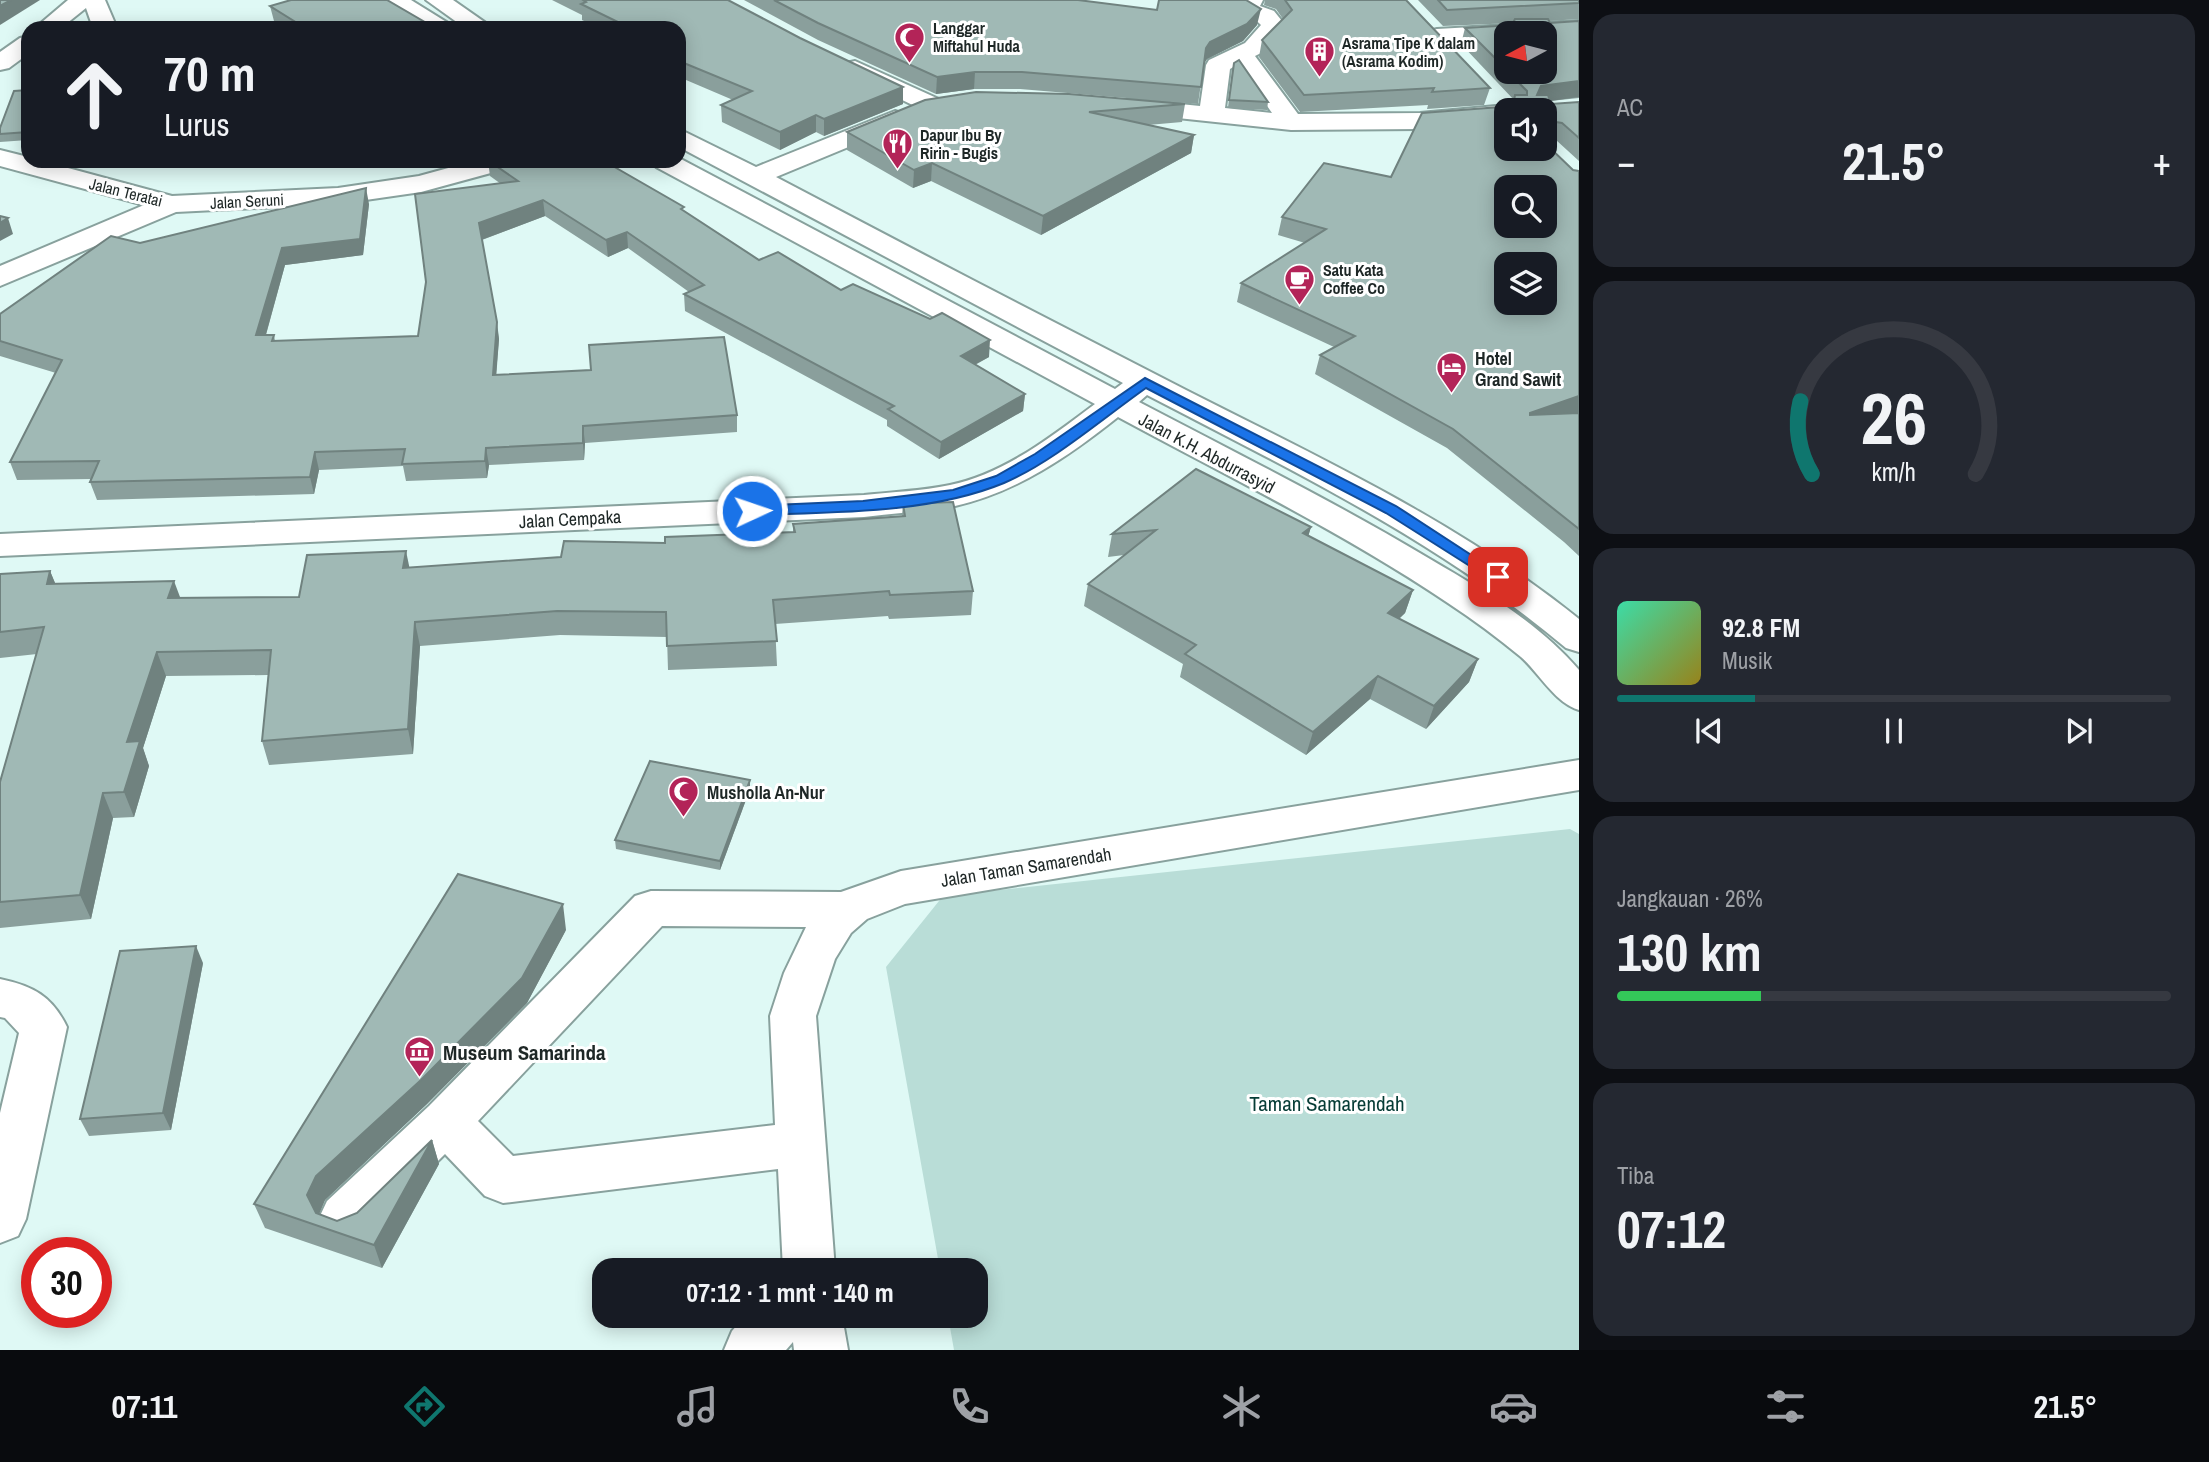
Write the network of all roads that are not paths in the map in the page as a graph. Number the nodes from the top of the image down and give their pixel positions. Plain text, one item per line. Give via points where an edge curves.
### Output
1 (82, 0) edge
2 (94, 0) edge
3 (395, 0) edge
4 (437, 0) edge
5 (1252, 0) edge
6 (1419, 18) edge
7 (56, 21) edge
8 (102, 21) edge
9 (429, 21) edge
10 (470, 21) edge
11 (1579, 29) edge
12 (1437, 36) junction
13 (21, 48) edge
14 (1455, 55) edge
15 (834, 58) edge
16 (1249, 62) dead end
17 (0, 63) edge
18 (1489, 92) dead end
19 (1494, 98) edge
20 (960, 101) edge
21 (1101, 104) edge
22 (932, 105) junction
23 (1494, 113) edge
24 (1218, 116) junction
25 (1291, 122) junction
26 (686, 141) edge
27 (0, 158) edge
28 (21, 161) edge
29 (67, 168) edge
30 (479, 168) edge
31 (678, 168) edge
32 (100, 173) edge
33 (754, 177) junction
34 (171, 204) junction
35 (0, 277) edge
36 (1145, 382) junction
37 (1115, 404) junction
38 (0, 545) edge
39 (1579, 639) edge
40 (1579, 696) edge
41 (1579, 775) edge
42 (847, 910) junction
43 (0, 998) edge
44 (16, 1087) edge
45 (446, 1121) junction
46 (802, 1144) junction
47 (345, 1218) edge
48 (0, 1219) edge
49 (808, 1258) edge
50 (770, 1328) edge
51 (817, 1328) edge
52 (751, 1350) edge
53 (821, 1350) edge

1 - 7 street
2 - 8 street
3 - 9 street
4 - 10 street
5 - 24 street via 1247,9 1266,16 1274,26 1253,48 1218,65
6 - 12 street
11 - 12 street
12 - 14 street
13 - 17 street
15 - 22 street
16 - 25 street
18 - 19 street
20 - 22 street
21 - 24 street
22 - 33 street
23 - 25 street via 1420,121
24 - 25 street
26 - 33 street, Jalan K.H. Abdurrasyid
27 - 28 street, Jalan Teratai
29 - 32 street, Jalan Teratai
30 - 34 street, Jalan Seruni via 421,184 338,196
31 - 37 street, Jalan K.H. Abdurrasyid
32 - 34 street, Jalan Teratai
33 - 36 street, Jalan K.H. Abdurrasyid
34 - 35 street, Jalan Seruni
36 - 37 street, Jalan Cempaka
36 - 39 street, Jalan K.H. Abdurrasyid via 1391,510 1490,572
37 - 38 street, Jalan Cempaka via 1011,474 955,495 863,506
37 - 40 street, Jalan K.H. Abdurrasyid via 1376,542 1454,589 1516,634
41 - 42 street, Jalan Taman Samarendah via 901,888
42 - 45 street via 651,908
42 - 46 street, Jalan Taman Samarendah via 824,938 804,977 793,1016
43 - 44 street via 19,1002 44,1027
44 - 48 street
45 - 46 street via 503,1180
45 - 47 street
46 - 49 street, Jalan Taman Samarendah
50 - 52 street
51 - 53 street

